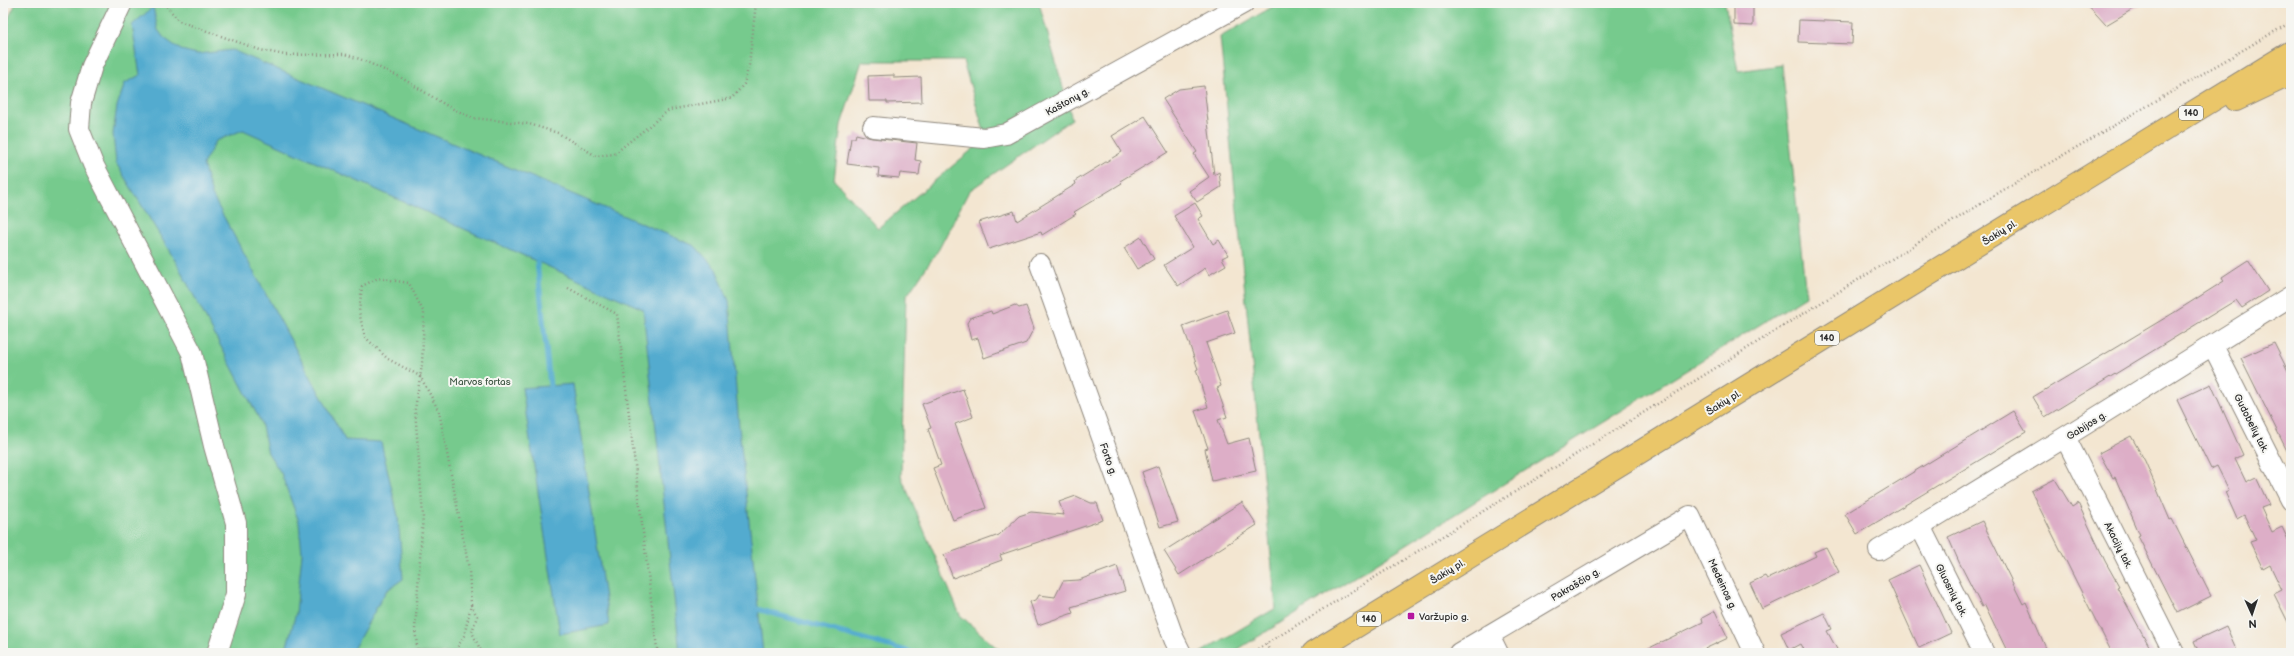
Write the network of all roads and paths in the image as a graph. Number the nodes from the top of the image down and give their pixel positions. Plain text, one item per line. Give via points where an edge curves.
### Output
1 (122, 3) edge
2 (164, 3) edge
3 (756, 3) edge
4 (1244, 3) edge
5 (2291, 22) edge
6 (2291, 52) edge
7 (2291, 74) edge
8 (873, 126) dead end
9 (2132, 150) junction
10 (1040, 264) dead end
11 (568, 288) dead end
12 (2291, 296) edge
13 (2213, 346) junction
14 (420, 376) junction
15 (2065, 438) junction
16 (2291, 500) edge
17 (1690, 516) joint
18 (1920, 526) junction
19 (1879, 550) dead end
20 (470, 605) junction
21 (1490, 635) junction
22 (1266, 644) junction
23 (217, 653) edge
24 (418, 653) edge
25 (454, 653) edge
26 (485, 653) edge
27 (652, 653) edge
28 (1181, 653) edge
29 (1251, 653) edge
30 (1271, 653) edge
31 (1313, 653) edge
32 (1460, 653) edge
33 (1498, 653) edge
34 (1755, 653) edge
35 (1984, 653) edge
36 (2174, 653) edge

1 - 23 street via 92,66 81,103 79,129 93,164 192,353 214,446 236,523 236,594
2 - 3 path via 179,21 260,50 285,55 344,54 360,59 473,118 529,124 558,133 596,156 614,154 669,110 732,98 744,84
4 - 8 street, Kaštonų g. via 1006,134 984,138
5 - 22 path via 2000,192
6 - 9 main road, Šakių pl. / 140
7 - 9 main road, Šakių pl. / 140
9 - 31 main road, Šakių pl. / 140
10 - 28 street, Forto g.
11 - 27 path via 617,314 657,649
12 - 13 street, Gabijos g.
13 - 15 street, Gabijos g.
13 - 16 street, Gudobelių tak.
14 - 14 path via 388,359 365,337 359,312 362,286 378,278 409,283 424,313
14 - 20 path via 439,411 469,569
14 - 24 path via 415,409 423,516 415,630
15 - 18 street, Gabijos g.
15 - 36 street, Akacijų tak.
17 - 21 street, Pakraščio g.
17 - 34 street, Medeinos g.
18 - 19 street, Gabijos g.
18 - 35 street, Gluosnių tak.
20 - 25 path via 464,636
20 - 26 path via 477,616 472,632 480,650
21 - 32 street, Pakraščio g.
21 - 33 street
22 - 29 path
22 - 30 path

